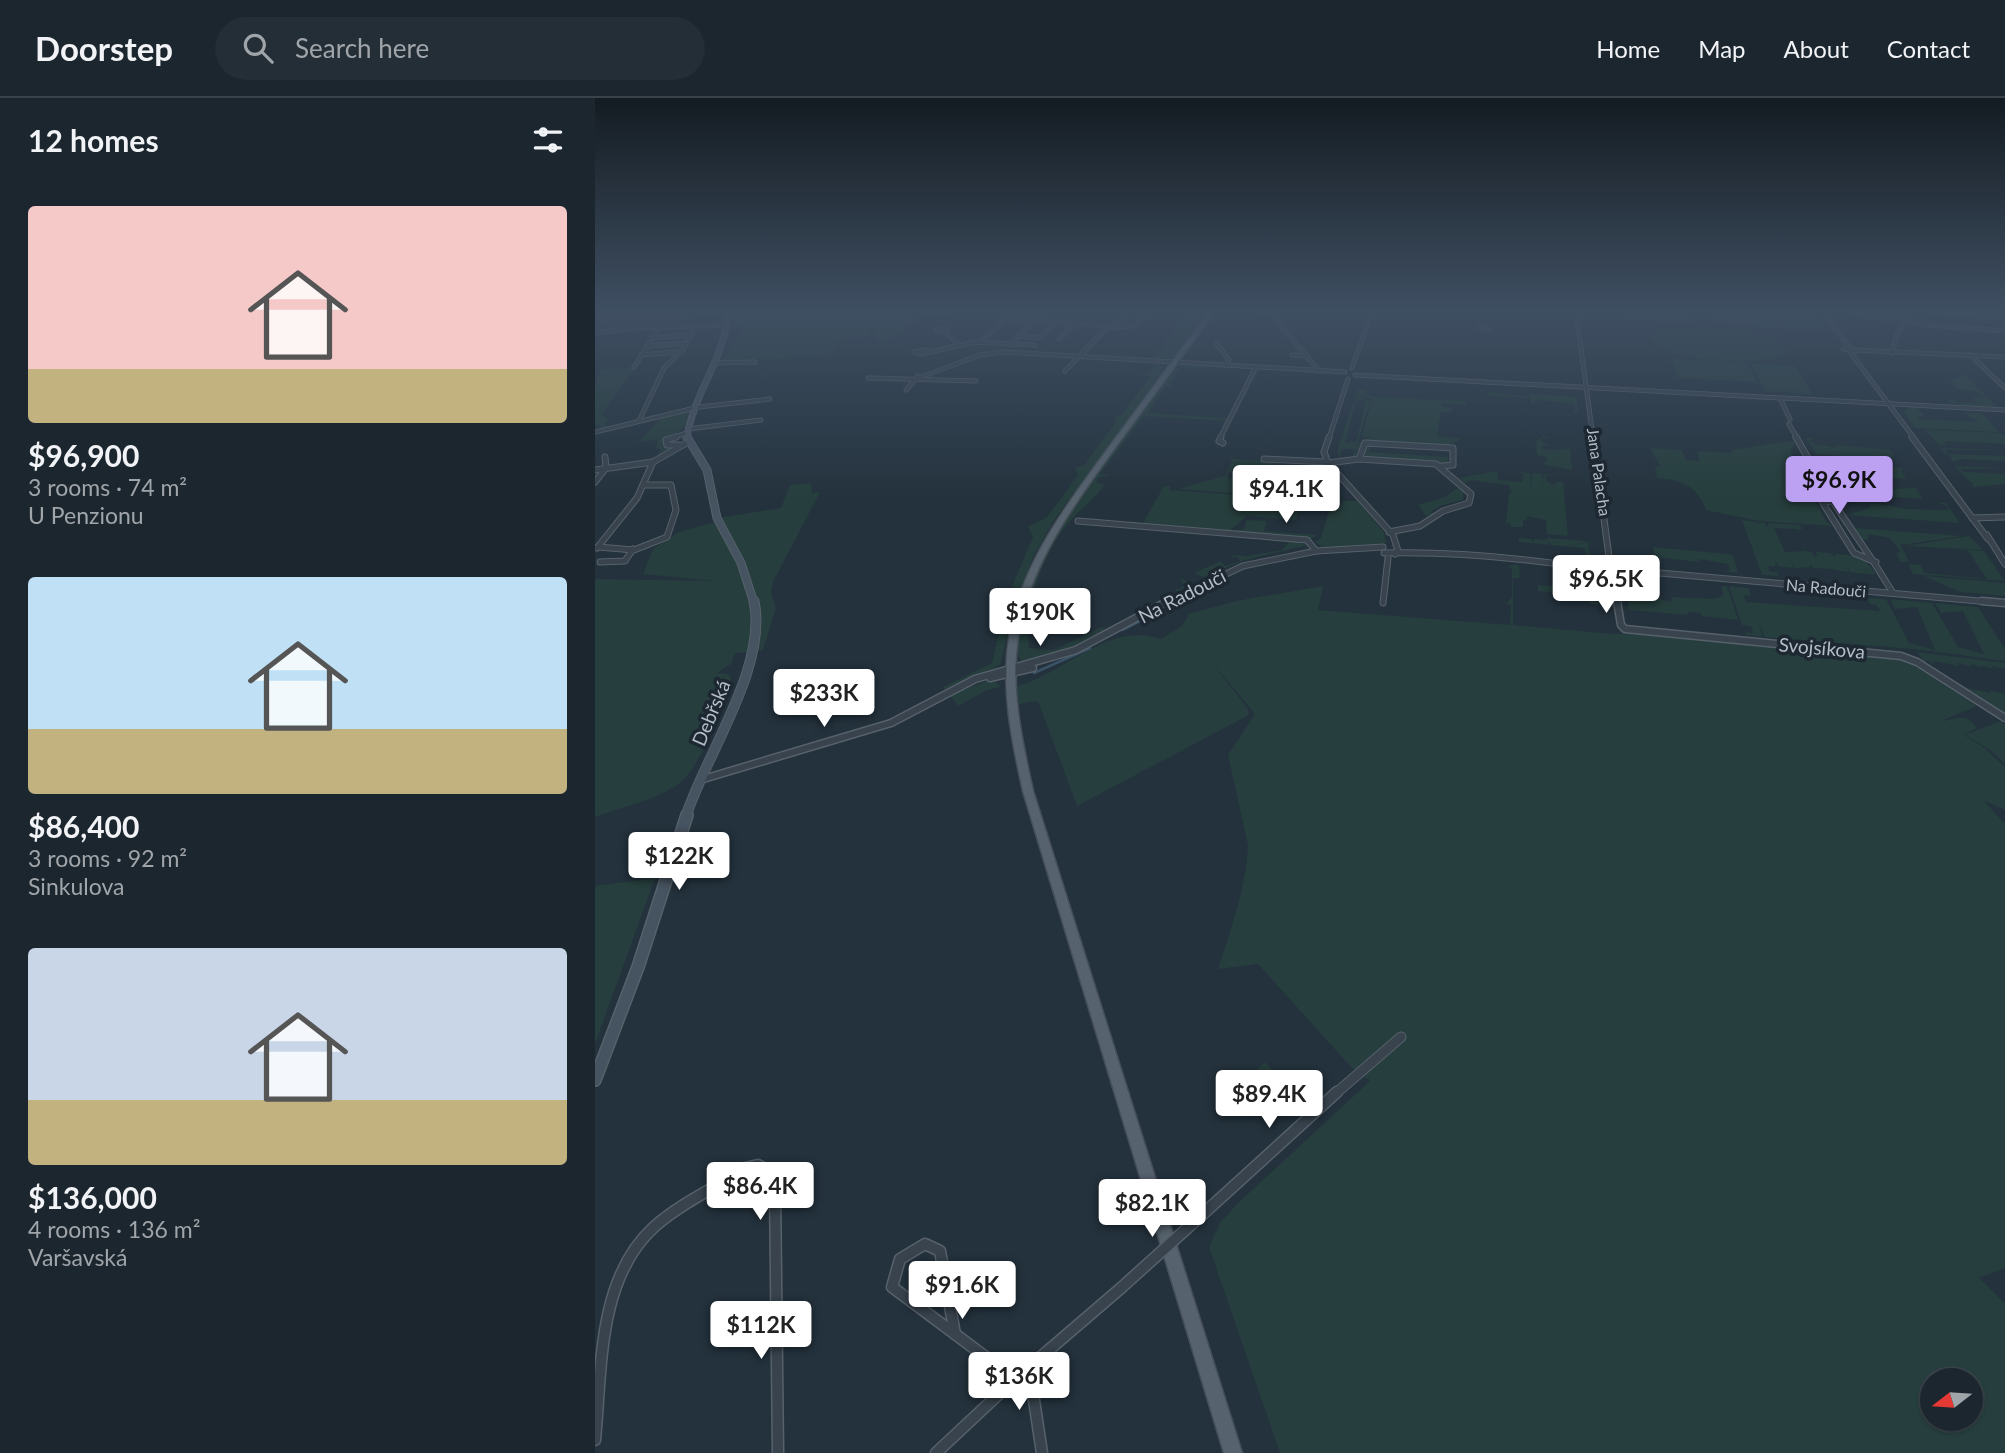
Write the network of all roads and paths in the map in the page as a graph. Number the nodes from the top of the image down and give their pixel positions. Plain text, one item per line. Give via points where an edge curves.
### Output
1 (661, 374) edge
2 (709, 374) edge
3 (925, 374) edge
4 (1163, 374) edge
5 (1350, 374) edge
6 (1366, 374) edge
7 (1585, 374) edge
8 (1869, 374) edge
9 (1990, 374) edge
10 (868, 378) dead end
11 (917, 379) junction
12 (976, 381) dead end
13 (1250, 381) dead end
14 (1587, 388) junction
15 (2005, 388) edge
16 (906, 390) dead end
17 (1780, 398) junction
18 (770, 399) dead end
19 (1891, 404) junction
20 (694, 408) junction
21 (2005, 410) edge
22 (761, 420) dead end
23 (639, 421) junction
24 (595, 430) edge
25 (685, 437) junction
26 (1223, 443) dead end
27 (605, 457) dead end
28 (1264, 458) dead end
29 (1359, 459) junction
30 (653, 462) junction
31 (1328, 463) junction
32 (1442, 466) junction
33 (606, 468) junction
34 (595, 470) edge
35 (595, 482) edge
36 (645, 485) junction
37 (1821, 500) junction
38 (2005, 517) edge
39 (1972, 518) junction
40 (1078, 521) dead end
41 (1834, 523) junction
42 (1846, 524) junction
43 (1838, 531) junction
44 (1389, 533) junction
45 (1851, 533) junction
46 (597, 546) edge
47 (633, 549) junction
48 (1316, 551) junction
49 (1389, 551) junction
50 (1609, 551) junction
51 (1876, 561) junction
52 (600, 562) dead end
53 (2005, 564) edge
54 (1607, 568) junction
55 (1619, 570) junction
56 (1615, 586) junction
57 (1893, 593) junction
58 (1383, 603) dead end
59 (2005, 603) edge
60 (1010, 671) junction
61 (2005, 718) edge
62 (700, 779) junction
63 (1401, 1037) dead end
64 (595, 1080) edge
65 (955, 1336) junction
66 (1029, 1367) junction
67 (1014, 1379) junction
68 (595, 1440) edge
69 (778, 1453) edge
70 (936, 1453) edge
71 (1042, 1453) edge
72 (1233, 1453) edge

1 - 23 street
2 - 20 main road
3 - 11 street
4 - 60 main road via 1041,551 1019,607
5 - 31 street via 1326,443
6 - 14 street
7 - 14 street, Jana Palacha
8 - 19 street
9 - 15 street
10 - 11 street
11 - 12 street
11 - 16 street
13 - 26 street via 1219,441
14 - 17 street
14 - 50 street, Jana Palacha
17 - 19 street
17 - 37 street via 1828,494
18 - 20 street
19 - 21 street
19 - 39 street
20 - 23 street
20 - 25 main road
22 - 25 street
23 - 24 street
25 - 30 street
25 - 62 main road, Debřská via 707,470 717,518 741,563 757,615 755,644 743,685
27 - 33 street
28 - 31 street
29 - 31 street
29 - 32 street
29 - 32 street via 1365,443 1453,448 1453,465
30 - 33 street
30 - 36 street
31 - 44 street
32 - 44 street via 1471,494 1471,502 1443,511 1420,526
33 - 34 street
33 - 35 street
36 - 46 street
36 - 47 street via 671,485 675,520 664,540
37 - 41 street
37 - 42 street via 1833,502
38 - 39 street
39 - 53 street
40 - 48 street via 1307,540
41 - 42 street
41 - 43 street
42 - 45 street
43 - 45 street
43 - 51 street via 1855,554
44 - 49 street
45 - 51 street
46 - 47 street via 609,551
47 - 52 street via 625,561
48 - 49 street, Na Radouči
48 - 60 street, Na Radouči via 1229,572 1050,663
49 - 54 street, Na Radouči
49 - 58 street
50 - 54 street, Jana Palacha
50 - 55 street
51 - 57 street
54 - 55 street, Na Radouči
54 - 56 street
55 - 56 street
55 - 57 street, Na Radouči
56 - 61 street, Svojsíkova via 1622,627 1901,656
57 - 59 street, Na Radouči
60 - 62 street, Na Radouči via 953,691 873,730
60 - 72 main road via 1016,736 1028,791
62 - 64 main road, Debřská
63 - 66 street, bridge
65 - 65 street via 892,1287 895,1265 905,1250 925,1244 940,1251
65 - 67 street
66 - 67 street
66 - 71 street
67 - 70 street
68 - 69 street via 611,1301 625,1262 653,1228 745,1168 758,1165 767,1170 775,1186

